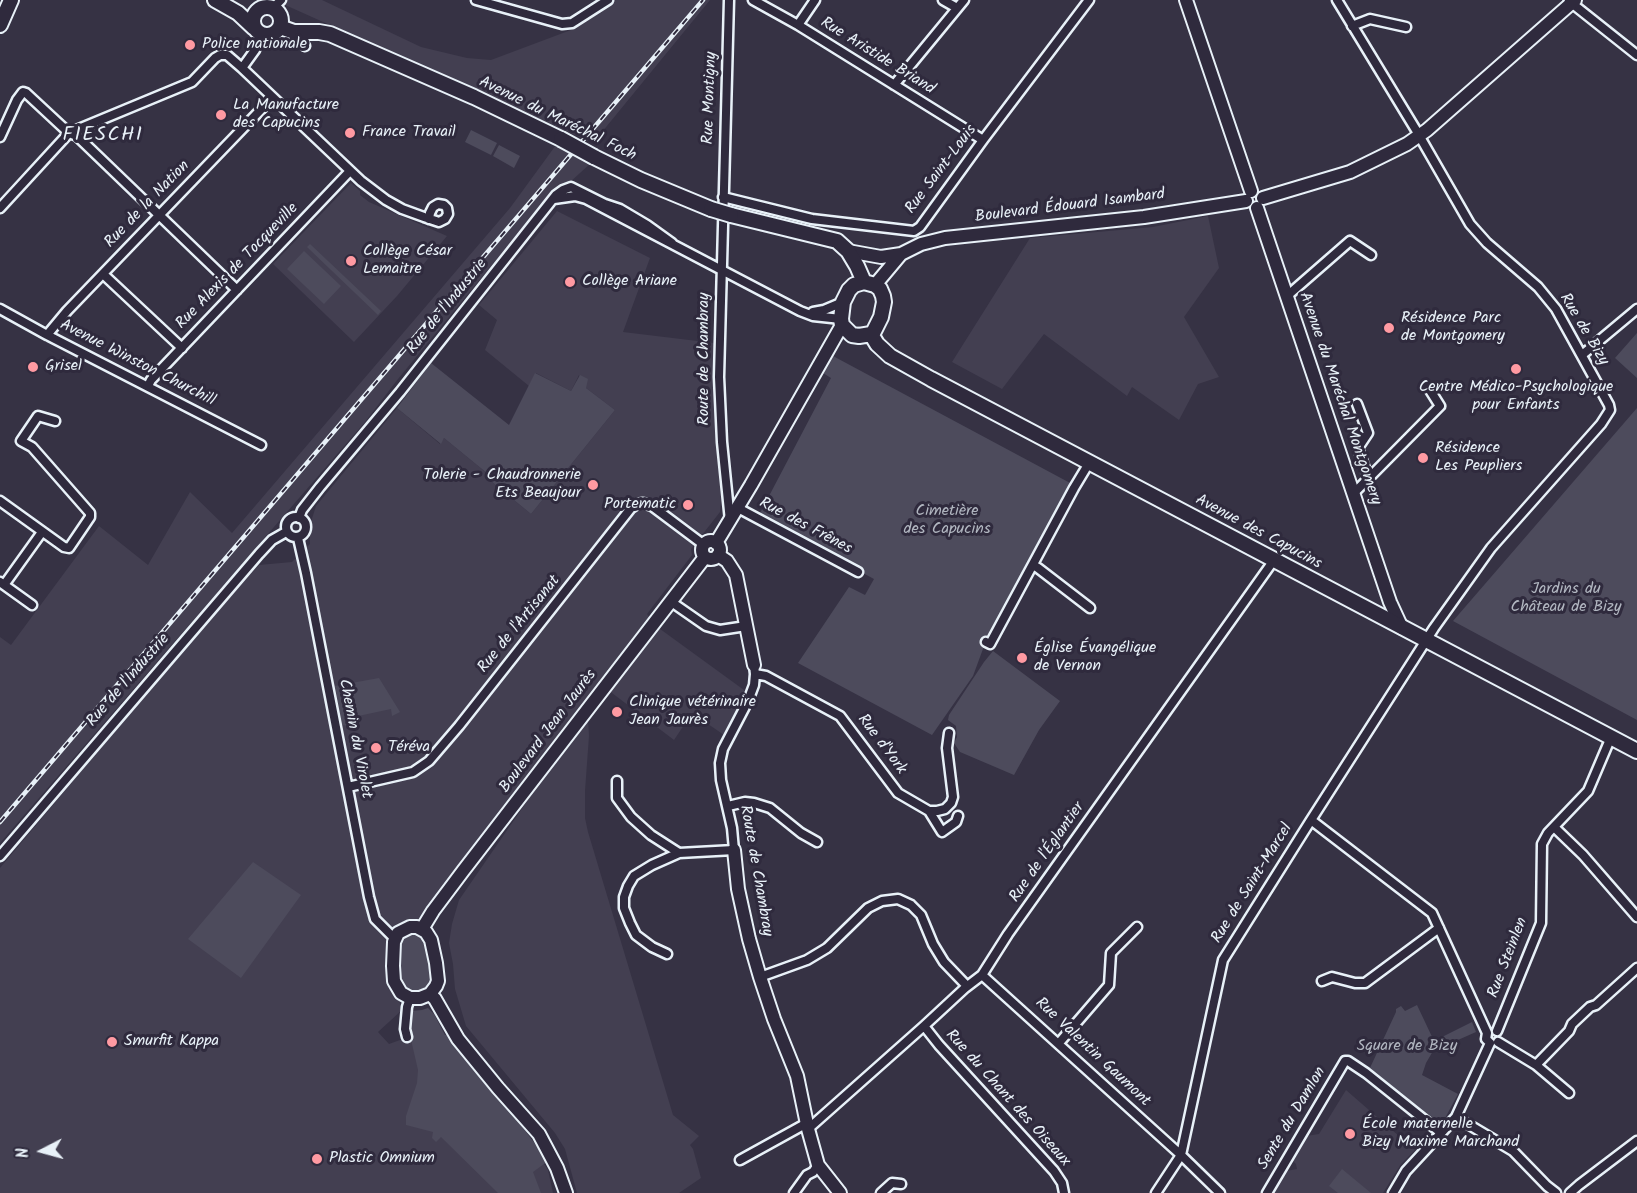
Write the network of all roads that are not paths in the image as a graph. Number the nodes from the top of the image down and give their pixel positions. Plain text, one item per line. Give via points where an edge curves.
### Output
1 (215, 0) edge
2 (476, 0) edge
3 (608, 0) edge
4 (729, 0) edge
5 (753, 0) edge
6 (815, 0) edge
7 (943, 0) edge
8 (964, 0) edge
9 (1089, 0) edge
10 (1186, 0) edge
11 (1337, 0) edge
12 (1572, 1) edge
13 (277, 4) edge
14 (957, 8) junction
15 (6, 10) edge
16 (256, 12) junction
17 (238, 13) junction
18 (0, 25) edge
19 (798, 25) junction
20 (1352, 26) junction
21 (280, 27) junction
22 (1406, 27) dead end
23 (257, 31) junction
24 (1637, 54) edge
25 (242, 68) junction
26 (894, 85) junction
27 (272, 98) junction
28 (69, 133) junction
29 (1419, 136) junction
30 (0, 137) edge
31 (983, 140) junction
32 (350, 171) junction
33 (723, 197) junction
34 (554, 200) junction
35 (1254, 200) junction
36 (0, 208) edge
37 (159, 216) junction
38 (429, 219) dead end
39 (823, 237) junction
40 (672, 243) junction
41 (848, 251) junction
42 (901, 255) junction
43 (1371, 255) dead end
44 (722, 269) junction
45 (104, 274) junction
46 (870, 284) junction
47 (237, 290) junction
48 (846, 296) junction
49 (1287, 296) junction
50 (0, 309) edge
51 (1637, 309) edge
52 (800, 311) junction
53 (845, 326) junction
54 (871, 334) junction
55 (47, 335) junction
56 (182, 348) junction
57 (1582, 354) junction
58 (148, 386) junction
59 (1428, 387) dead end
60 (1357, 404) dead end
61 (55, 421) dead end
62 (261, 445) dead end
63 (1089, 463) junction
64 (1368, 477) junction
65 (1354, 493) junction
66 (0, 501) edge
67 (738, 508) junction
68 (299, 518) junction
69 (730, 522) junction
70 (42, 532) junction
71 (286, 532) junction
72 (298, 538) junction
73 (711, 550) junction
74 (1274, 560) junction
75 (1033, 565) junction
76 (858, 572) dead end
77 (2, 583) edge
78 (670, 601) junction
79 (1390, 602) junction
80 (32, 605) dead end
81 (1090, 608) dead end
82 (1381, 618) junction
83 (746, 626) junction
84 (1402, 628) junction
85 (1426, 640) junction
86 (986, 642) dead end
87 (754, 670) junction
88 (949, 733) dead end
89 (1611, 737) junction
90 (1637, 751) edge
91 (617, 781) dead end
92 (348, 787) junction
93 (728, 806) junction
94 (929, 811) junction
95 (958, 816) dead end
96 (1311, 820) junction
97 (1554, 827) junction
98 (817, 842) dead end
99 (734, 850) junction
100 (679, 853) junction
101 (0, 855) edge
102 (1637, 917) edge
103 (1137, 927) dead end
104 (1439, 928) junction
105 (422, 929) junction
106 (395, 938) junction
107 (667, 954) dead end
108 (1637, 968) edge
109 (982, 975) junction
110 (760, 977) junction
111 (1322, 981) dead end
112 (967, 986) junction
113 (430, 994) junction
114 (410, 998) junction
115 (924, 1026) junction
116 (1497, 1031) junction
117 (1487, 1033) junction
118 (406, 1037) dead end
119 (1494, 1042) junction
120 (1059, 1043) junction
121 (1536, 1065) junction
122 (1569, 1093) dead end
123 (1456, 1117) junction
124 (808, 1126) junction
125 (1441, 1134) junction
126 (1637, 1141) edge
127 (1181, 1155) junction
128 (740, 1160) dead end
129 (819, 1165) junction
130 (901, 1184) dead end
131 (566, 1193) edge
132 (794, 1193) edge
133 (840, 1193) edge
134 (881, 1193) edge
135 (1064, 1193) edge
136 (1156, 1193) edge
137 (1220, 1193) edge
138 (1267, 1193) edge
139 (1393, 1193) edge
140 (1556, 1193) edge
141 (1570, 1193) edge

1 - 17 main road
2 - 3 street via 562,24 572,23
4 - 33 street, Rue Montigny
5 - 19 street, Rue Aristide Briand
6 - 19 street
7 - 14 street
8 - 14 street
9 - 31 street, Rue Saint-Louis
10 - 35 main road, Avenue du Maréchal Montgomery
11 - 20 street, Rue de Bizy
12 - 24 street
12 - 29 main road, Boulevard Édouard Isambard
13 - 16 main road
13 - 21 main road
14 - 26 street
15 - 18 main road
16 - 17 main road
16 - 23 main road via 252,19
17 - 23 main road
19 - 26 street, Rue Aristide Briand
20 - 22 street via 1371,19
20 - 29 street, Rue de Bizy
21 - 23 main road via 265,36
21 - 39 main road, Avenue du Maréchal Foch, bridge via 294,32 330,34 711,209
23 - 25 street via 255,50
25 - 27 street
25 - 28 street via 227,55 220,56 192,82
26 - 31 street, Rue Aristide Briand
27 - 32 street
27 - 37 street, Rue de la Nation
28 - 30 street via 22,92
28 - 36 street
28 - 37 street via 77,136
29 - 35 main road, Boulevard Édouard Isambard via 1350,172
29 - 57 street, Rue de Bizy via 1470,224 1538,287
31 - 33 street, Rue Saint-Louis via 914,231 812,219
32 - 38 street via 386,200
32 - 47 street, Rue Alexis de Tocqueville
33 - 44 street, Route de Chambray
34 - 40 street via 574,196 586,199
34 - 40 street, Rue de l'Industrie via 569,187 578,190 620,209
34 - 68 street, Rue de l'Industrie via 320,487
35 - 42 main road, Boulevard Édouard Isambard via 1144,217 945,238 921,244
35 - 49 main road, Avenue du Maréchal Montgomery
37 - 45 street, Rue de la Nation
37 - 47 street
39 - 41 main road, Avenue du Maréchal Foch via 837,241
39 - 48 main road via 847,262 851,282
40 - 44 street
41 - 42 main road, Boulevard Édouard Isambard via 881,257
41 - 46 main road
42 - 46 main road, Boulevard Édouard Isambard
43 - 49 street via 1350,241
44 - 52 street
44 - 69 street, Route de Chambray via 719,377
45 - 55 street, Rue de la Nation
45 - 56 street
46 - 48 main road via 854,285
46 - 54 main road via 880,289 884,302 878,325
47 - 56 street, Rue Alexis de Tocqueville
48 - 52 street via 824,310
48 - 53 main road
49 - 65 main road, Avenue du Maréchal Montgomery
50 - 55 street, Avenue Winston Churchill
51 - 57 street
52 - 53 street
53 - 54 main road via 859,336
53 - 67 main road, Boulevard Jean Jaurès via 829,346
54 - 63 main road, Avenue des Capucins via 890,356
55 - 58 street, Avenue Winston Churchill
56 - 58 street, Rue Alexis de Tocqueville
57 - 85 street, Rue de Bizy via 1609,405 1608,414 1491,548
58 - 62 street, Avenue Winston Churchill
59 - 64 street via 1440,406
60 - 64 street via 1368,433 1358,448
61 - 70 street via 38,416 21,441 32,447 90,517 69,548
63 - 74 main road, Avenue des Capucins
63 - 75 street
64 - 65 street
65 - 79 main road, Avenue du Maréchal Montgomery
66 - 70 street
67 - 69 main road, Boulevard Jean Jaurès
67 - 76 street, Rue des Frênes
68 - 71 street via 289,519
68 - 72 street via 306,528
69 - 73 main road, Boulevard Jean Jaurès
70 - 77 street
71 - 72 street
71 - 101 street, Rue de l'Industrie via 259,554
72 - 92 street, Chemin du Virolet
73 - 78 main road, Boulevard Jean Jaurès
73 - 83 main road, Route de Chambray via 727,561 736,575
73 - 92 street, Rue de l'Artisanat via 652,506 637,504 429,761 413,772
74 - 82 main road, Avenue des Capucins
74 - 109 street, Rue de l'Églantier
75 - 81 street
75 - 86 street via 990,644
77 - 80 street
78 - 83 street via 706,626 720,630
78 - 105 main road, Boulevard Jean Jaurès
79 - 82 main road
79 - 84 main road, Avenue du Maréchal Montgomery
82 - 84 main road, Avenue des Capucins
83 - 87 main road, Route de Chambray
84 - 85 main road, Avenue des Capucins
85 - 89 main road, Avenue des Capucins
85 - 96 street, Rue de Saint-Marcel
87 - 93 street, Route de Chambray via 754,685 720,763
87 - 94 street, Rue d'York via 840,716 898,793
88 - 94 street via 953,797 945,809
89 - 90 main road, Avenue des Capucins
89 - 97 street, Rue Steinlen via 1588,791
91 - 100 street via 617,798 631,817
92 - 106 street, Chemin du Virolet via 375,919
93 - 98 street via 745,802 770,808
93 - 99 street, Route de Chambray
94 - 95 street, Rue d'York via 942,832
96 - 104 street via 1432,913
96 - 127 street, Rue de Saint-Marcel via 1222,960
97 - 102 street
97 - 116 street, Rue Steinlen via 1542,844 1541,923
99 - 100 street
99 - 110 main road, Route de Chambray via 738,889
100 - 107 street via 634,876 624,897 624,908 636,935
103 - 120 street via 1111,953 1109,985
104 - 111 street via 1365,983 1332,977
104 - 117 street
105 - 106 main road via 402,929
105 - 113 main road via 431,940 436,963 438,981
106 - 114 main road via 394,981 401,993
108 - 121 street via 1572,1024
109 - 112 street, Rue de l'Églantier
109 - 120 street, Rue Valentin Gaumont
110 - 112 street via 807,960 827,948 868,908 882,901 898,900 921,915 944,963
110 - 124 main road, Route de Chambray via 797,1076
112 - 115 street, Rue de l'Églantier
113 - 114 main road
113 - 131 main road via 458,1039 539,1134
114 - 118 street
115 - 124 street, Rue de l'Églantier
115 - 135 street, Rue du Chant des Oiseaux via 1054,1171
116 - 117 street
116 - 119 street via 1500,1036
117 - 119 street via 1486,1039
119 - 121 street
119 - 123 street
120 - 127 street, Rue Valentin Gaumont
121 - 122 street
123 - 125 street
123 - 140 street via 1513,1151
124 - 128 street, Rue de l'Églantier
124 - 129 main road, Route de Chambray
125 - 138 street, Sente du Damlon via 1366,1073 1345,1061
125 - 139 street via 1406,1171
126 - 141 street
127 - 136 street
127 - 137 street
129 - 132 street
129 - 133 main road, Route de Chambray
130 - 134 street via 892,1183

